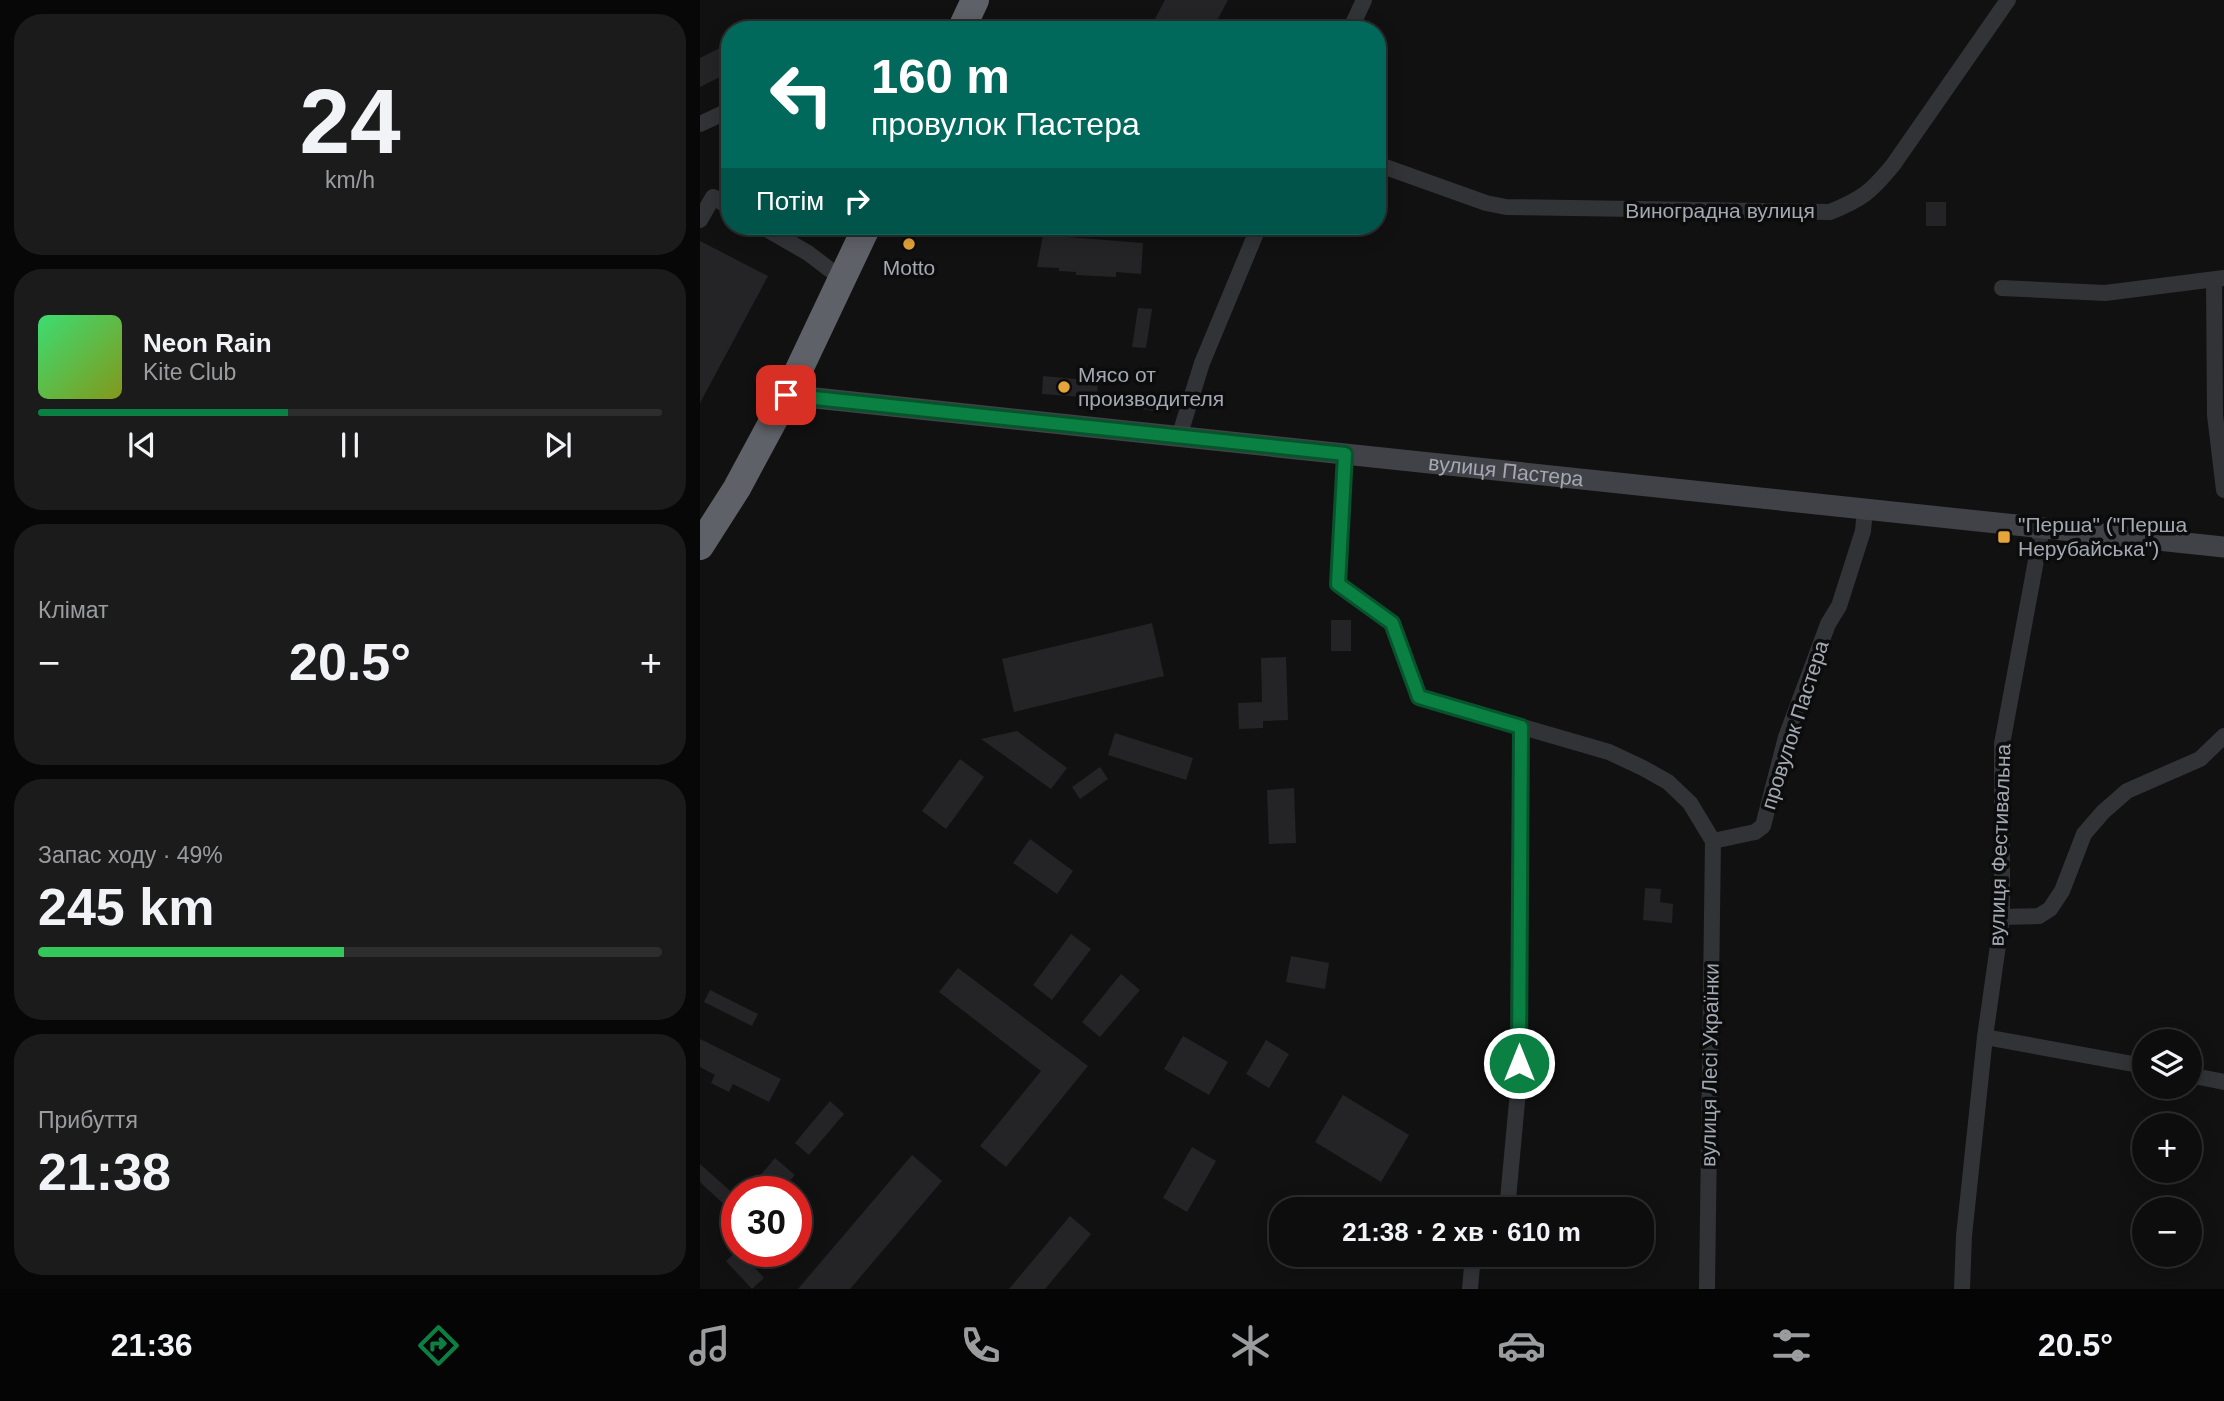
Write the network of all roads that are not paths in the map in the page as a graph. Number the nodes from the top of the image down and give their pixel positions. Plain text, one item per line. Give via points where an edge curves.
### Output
1 (975, 0) edge
2 (1364, 0) edge
3 (2008, 0) edge
4 (965, 21) edge
5 (1354, 21) edge
6 (721, 114) edge
7 (700, 124) edge
8 (1386, 167) edge
9 (721, 202) edge
10 (700, 220) edge
11 (777, 235) edge
12 (863, 235) edge
13 (1255, 235) edge
14 (842, 279) junction
15 (2219, 280) edge
16 (2002, 288) dead end
17 (786, 395) junction
18 (1179, 437) junction
19 (1345, 454) junction
20 (2224, 490) edge
21 (1865, 509) junction
22 (2042, 528) junction
23 (700, 546) edge
24 (2224, 547) edge
25 (1521, 727) junction
26 (2224, 736) edge
27 (1713, 841) junction
28 (2003, 917) junction
29 (1985, 1037) junction
30 (2132, 1064) edge
31 (2202, 1078) edge
32 (2224, 1082) edge
33 (1508, 1197) edge
34 (1472, 1267) edge
35 (1470, 1289) edge
36 (1707, 1289) edge
37 (1962, 1289) edge

1 - 4 highway
2 - 5 street
3 - 8 street, Виноградна вулиця via 1873,189 1830,212 1506,207
6 - 7 street
9 - 10 street via 713,197
11 - 14 street
12 - 14 highway
13 - 18 street via 1202,363
14 - 17 highway
15 - 16 street via 2105,293
15 - 20 street via 2215,415
17 - 18 street, вулиця Пастера
17 - 23 highway
18 - 19 street, вулиця Пастера
19 - 21 street, вулиця Пастера
19 - 25 street via 1338,584 1392,623 1419,697
21 - 22 street, вулиця Пастера
21 - 27 street, провулок Пастера via 1863,531 1839,606 1786,737 1763,826
22 - 24 street, вулиця Пастера
22 - 28 street, вулиця Фестивальна via 2002,744
25 - 27 street via 1609,752 1668,782 1690,803
25 - 33 street via 1518,1091
26 - 28 street via 2200,759 2127,791 2103,812 2084,834 2050,909 2039,916
27 - 36 street, вулиця Лесі Українки
28 - 29 street, вулиця Фестивальна
29 - 30 street
29 - 37 street, вулиця Фестивальна
31 - 32 street
34 - 35 street

